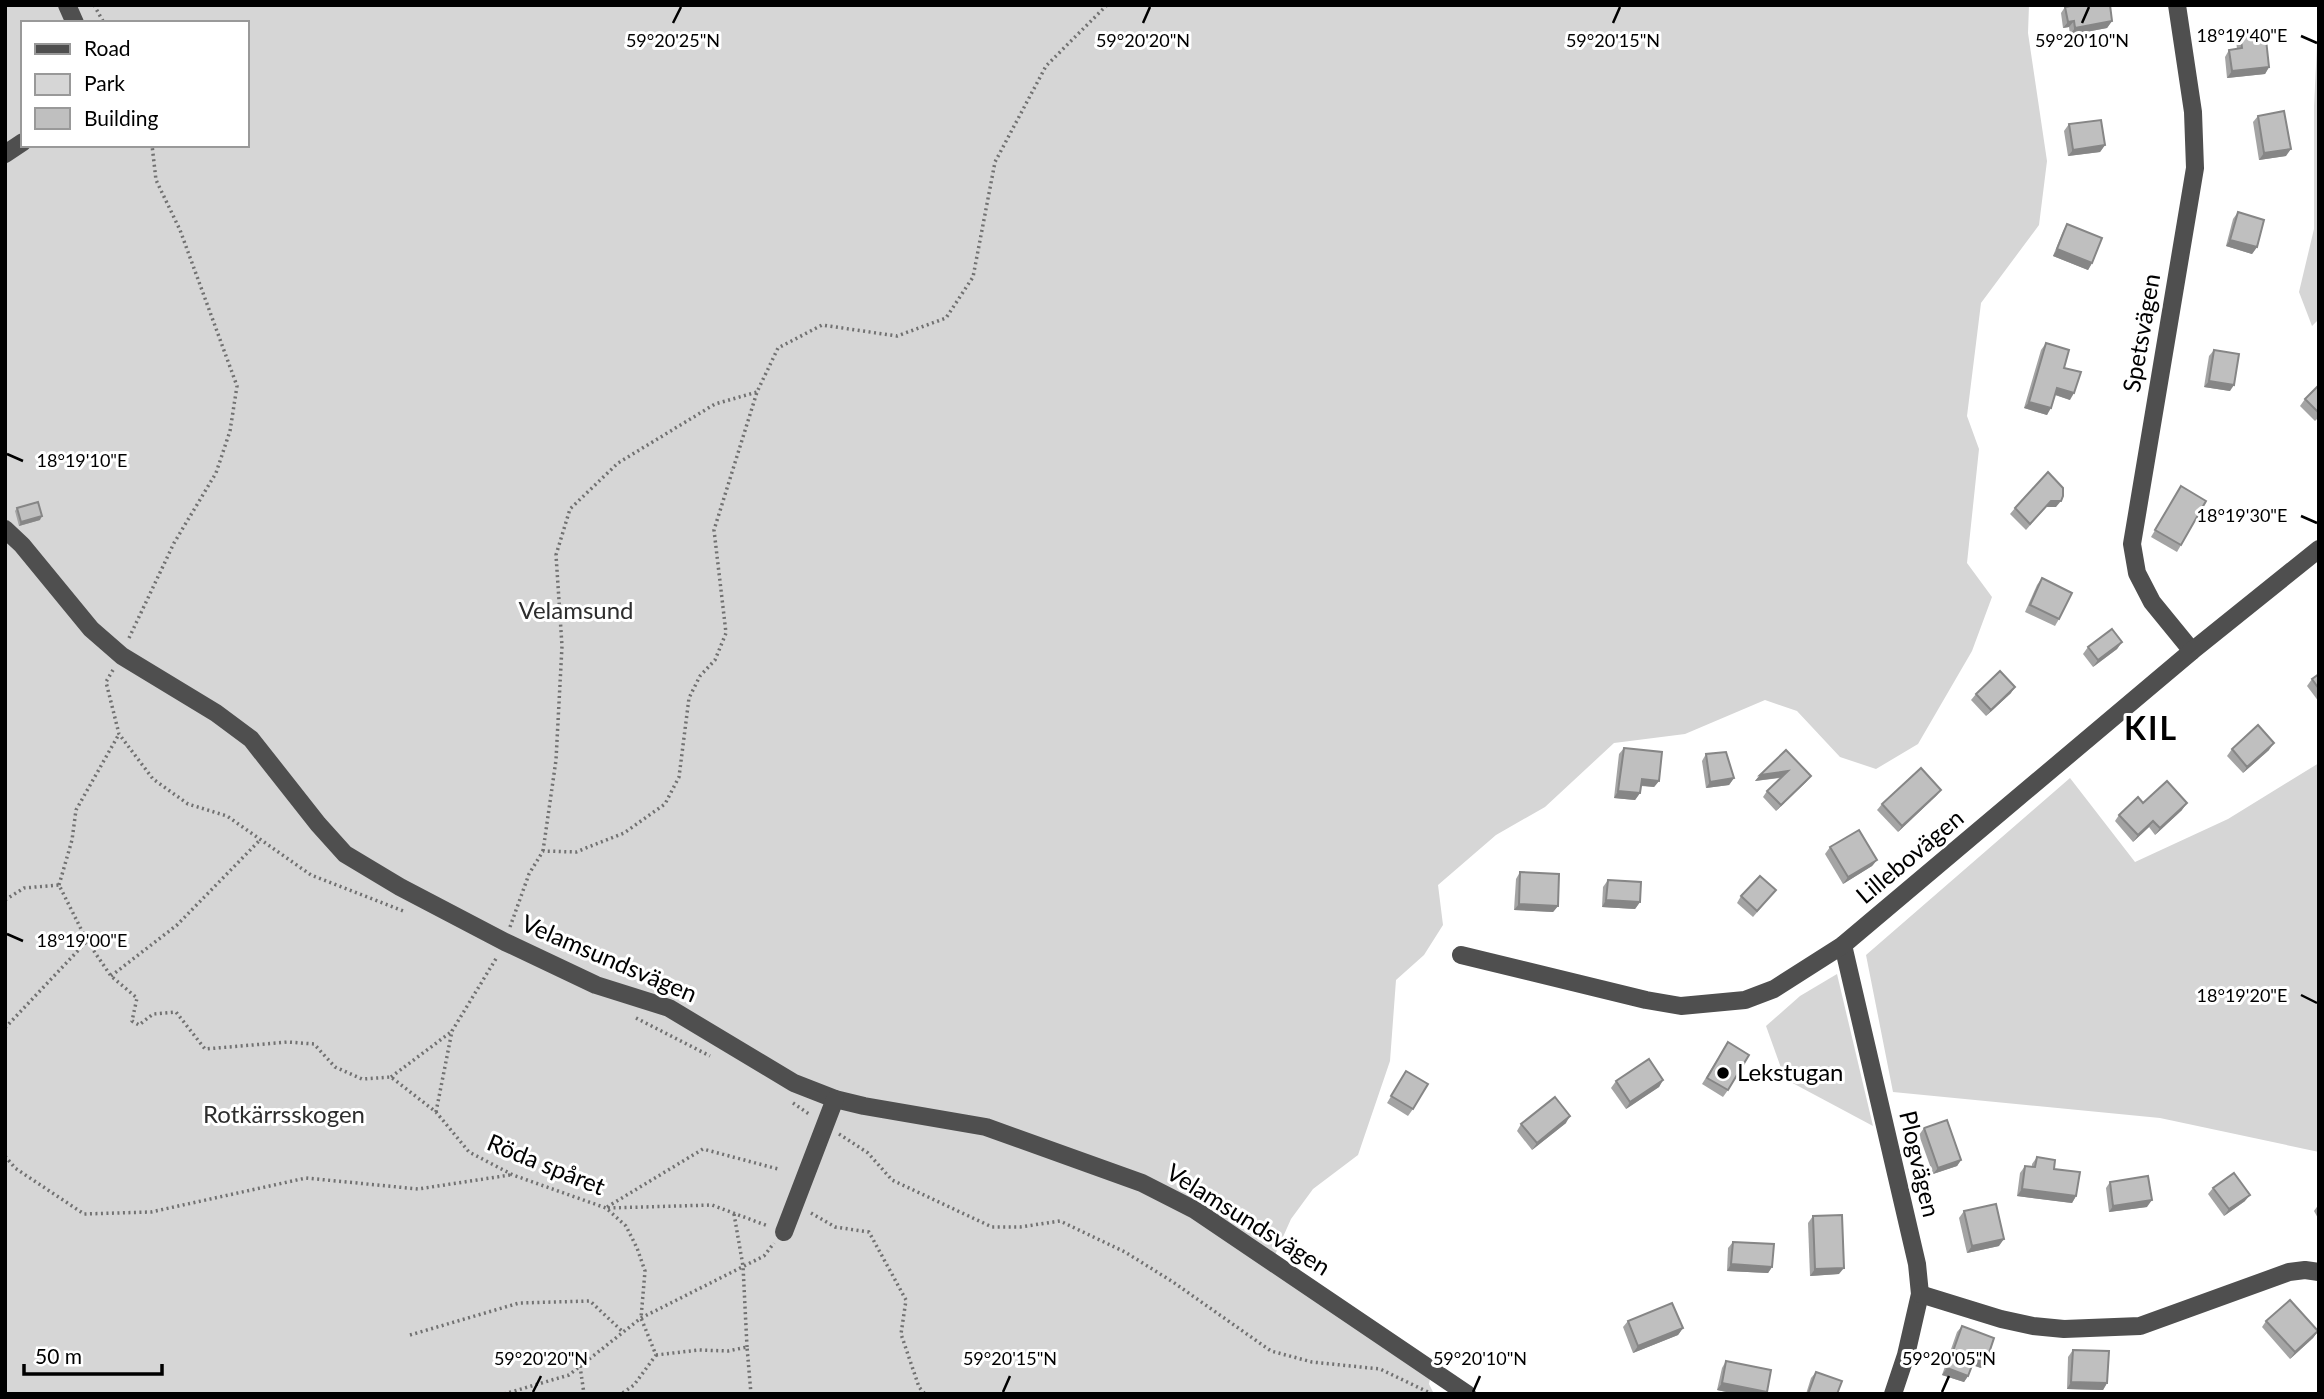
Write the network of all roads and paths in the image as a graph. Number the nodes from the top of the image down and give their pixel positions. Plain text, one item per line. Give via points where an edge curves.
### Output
1 (67, 5) edge
2 (94, 5) edge
3 (1107, 5) edge
4 (2177, 5) edge
5 (74, 21) edge
6 (103, 21) edge
7 (21, 143) edge
8 (152, 147) edge
9 (5, 154) edge
10 (757, 392) junction
11 (5, 529) edge
12 (2319, 549) edge
13 (2192, 651) junction
14 (122, 656) junction
15 (119, 734) junction
16 (260, 840) junction
17 (543, 851) junction
18 (59, 885) junction
19 (5, 900) edge
20 (414, 915) dead end
21 (87, 941) junction
22 (505, 942) junction
23 (1843, 945) junction
24 (1461, 955) dead end
25 (111, 976) junction
26 (632, 1016) dead end
27 (5, 1028) edge
28 (452, 1031) junction
29 (711, 1056) dead end
30 (391, 1077) junction
31 (835, 1098) junction
32 (786, 1099) dead end
33 (436, 1112) junction
34 (826, 1126) junction
35 (5, 1156) edge
36 (778, 1169) dead end
37 (513, 1175) junction
38 (795, 1203) junction
39 (606, 1208) junction
40 (733, 1213) junction
41 (784, 1232) junction
42 (743, 1266) junction
43 (2319, 1272) edge
44 (1920, 1294) junction
45 (641, 1318) junction
46 (623, 1332) junction
47 (410, 1335) dead end
48 (747, 1347) junction
49 (656, 1355) junction
50 (580, 1366) junction
51 (504, 1394) edge
52 (584, 1394) edge
53 (621, 1394) edge
54 (751, 1394) edge
55 (925, 1394) edge
56 (1433, 1394) edge
57 (1467, 1394) edge
58 (1894, 1394) edge

1 - 5 street
2 - 6 path
3 - 10 path via 1046,66 995,162 973,277 946,318 897,336 822,326 778,348
4 - 13 street, Spetsvägen via 2193,112 2195,168 2132,544 2137,573 2152,602
7 - 9 street
8 - 14 path via 156,180 180,230 237,386 230,431 216,472 174,544
10 - 17 path via 714,530 726,633 715,660 689,698 679,776 665,804 624,833 576,852
10 - 17 path via 715,404 618,463 570,509 556,555 562,659 556,760
11 - 14 street, Velamsundsvägen via 91,629
12 - 13 street, Lillebovägen
13 - 23 street, Lillebovägen
14 - 15 path via 106,682
14 - 22 street, Velamsundsvägen via 251,739 345,854
15 - 16 path via 153,779 188,804 227,816
15 - 18 path via 76,810
16 - 20 path via 311,875
16 - 25 path via 177,925
17 - 22 path via 529,874
18 - 19 path via 24,888
18 - 21 path
21 - 25 path
21 - 27 path
22 - 28 path
22 - 31 street, Velamsundsvägen via 596,985 669,1008 794,1083
23 - 24 street, Lillebovägen via 1774,989 1745,1000 1681,1006
23 - 44 street, Plogvägen
25 - 30 path via 136,998 132,1021 139,1025 153,1014 176,1012 205,1049 314,1044 335,1067 362,1079
26 - 29 path
28 - 30 path
28 - 33 path
30 - 33 path, Röda spåret
31 - 34 street
31 - 57 street, Velamsundsvägen via 986,1127 1142,1183 1195,1210
32 - 34 path
33 - 37 path, Röda spåret via 469,1152
34 - 38 street
34 - 56 path via 868,1153 892,1180 992,1227 1060,1221 1125,1252 1271,1352 1312,1362 1380,1368
35 - 37 path via 15,1168 84,1214 151,1212 306,1178 418,1189
36 - 39 path via 703,1149
37 - 39 path, Röda spåret
38 - 41 street
38 - 55 path via 835,1227 869,1232 906,1300 901,1334
39 - 40 path via 712,1205
39 - 45 path, Röda spåret via 626,1226 645,1271
40 - 41 path
40 - 42 path
41 - 42 path via 764,1256
42 - 45 path
42 - 48 path
43 - 44 street via 2288,1272 2140,1326 2033,1326
44 - 58 street, Plogvägen
45 - 46 path
45 - 49 path
46 - 47 path via 590,1301 519,1303
46 - 50 path
48 - 49 path
48 - 54 path
49 - 53 path via 634,1385
50 - 51 path via 569,1375
50 - 52 path

